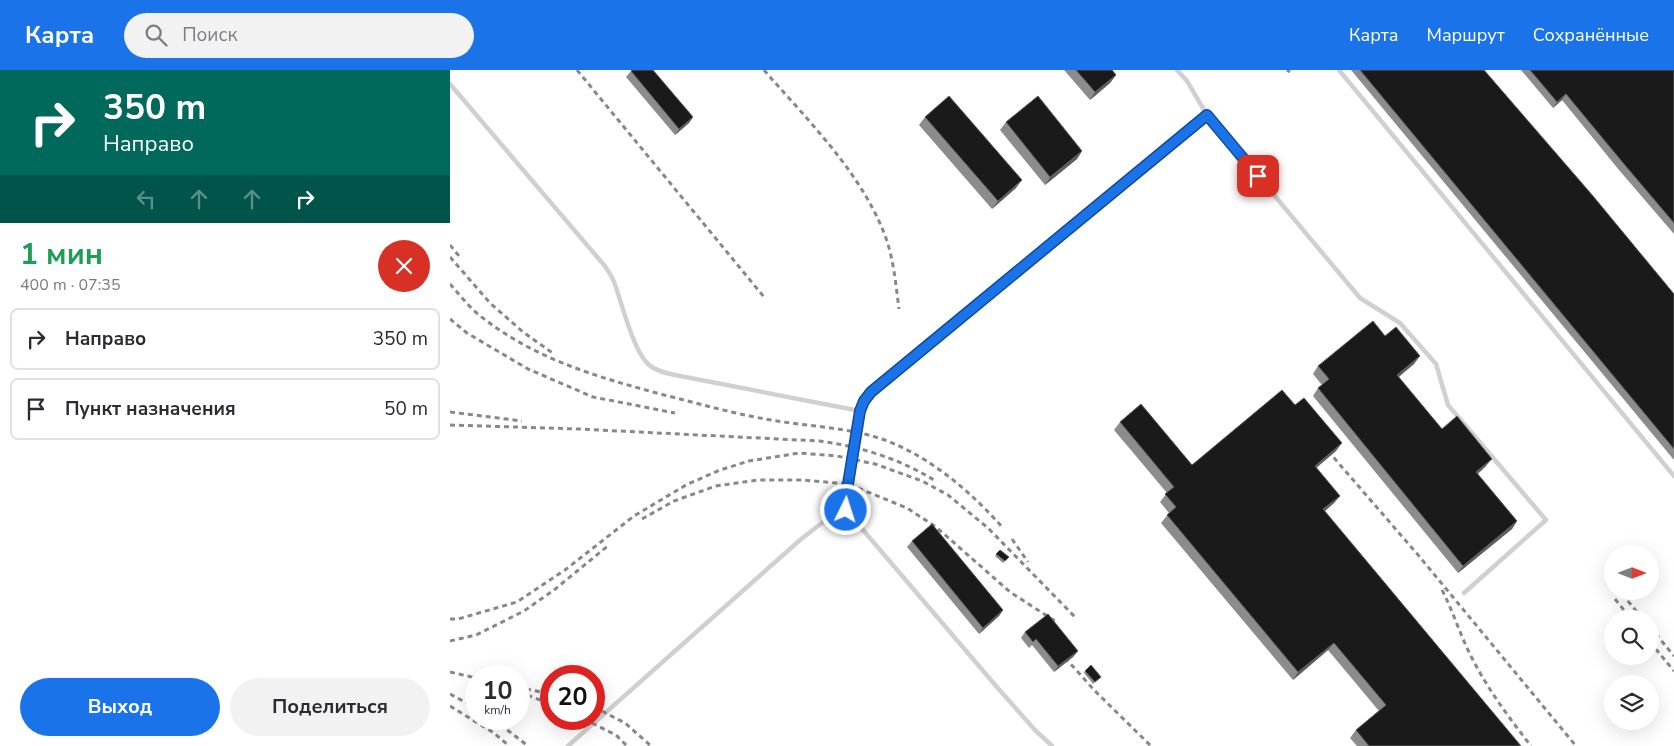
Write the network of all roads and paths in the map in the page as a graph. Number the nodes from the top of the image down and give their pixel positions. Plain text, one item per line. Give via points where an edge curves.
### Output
1 (1177, 70) edge
2 (1339, 70) edge
3 (450, 84) edge
4 (1207, 115) junction
5 (860, 411) junction
6 (1674, 476) edge
7 (846, 510) junction
8 (1464, 593) dead end
9 (568, 746) edge
10 (1052, 746) edge

1 - 4 lane
2 - 6 lane
3 - 5 lane via 604,265 613,279 636,344 649,365 675,375
4 - 5 lane via 884,381 864,401
4 - 8 lane via 1360,298 1400,323 1436,364 1448,405 1546,520
5 - 7 lane
7 - 9 lane via 823,522 800,540
7 - 10 lane via 996,686

